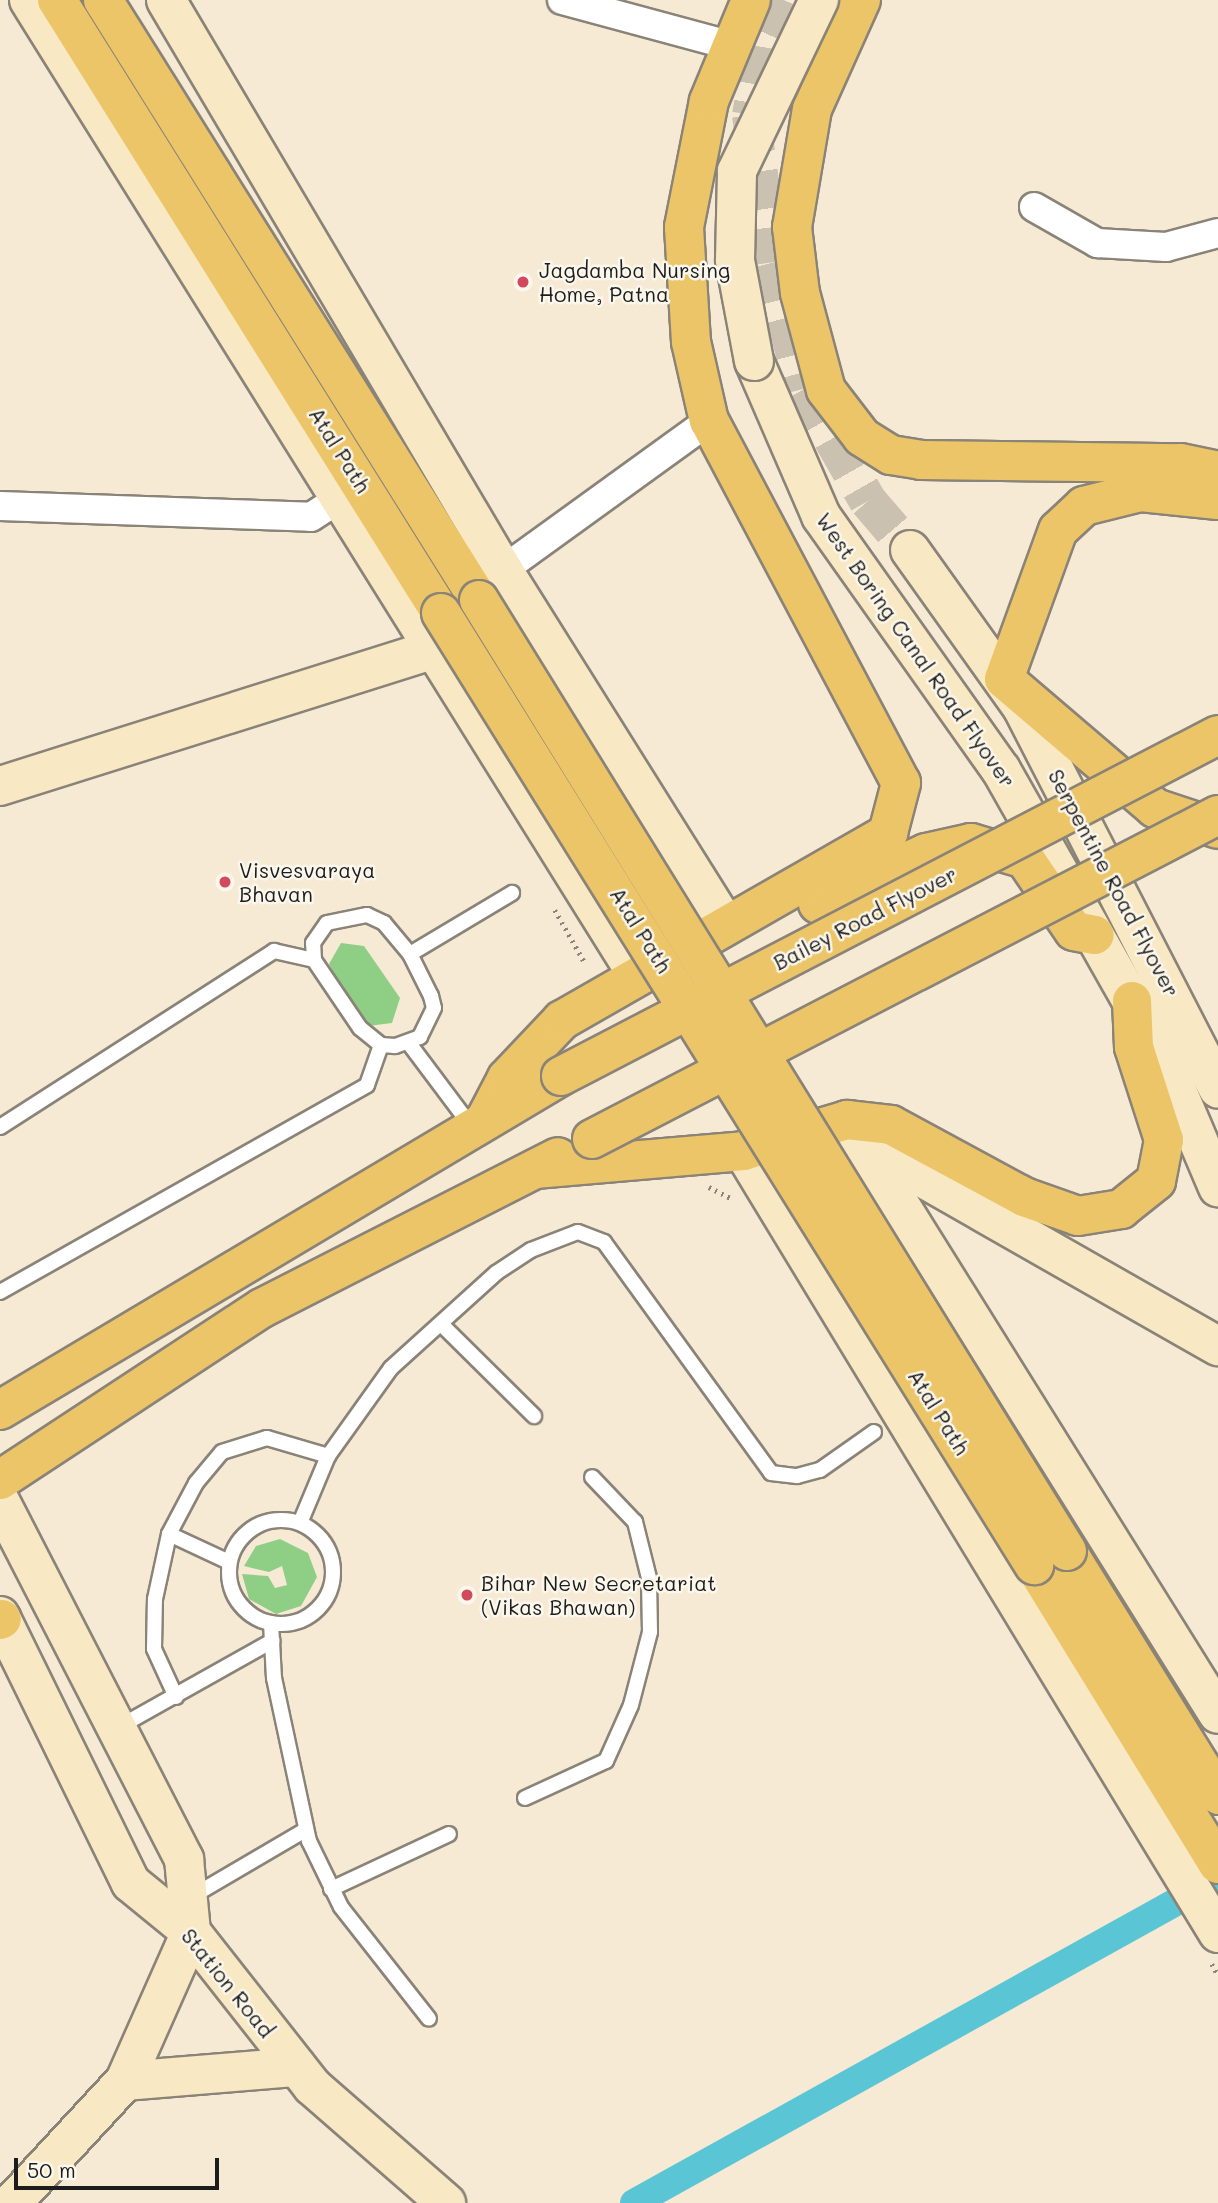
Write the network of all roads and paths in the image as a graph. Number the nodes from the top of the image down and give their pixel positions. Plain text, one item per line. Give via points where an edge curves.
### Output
1 (29, 0) edge
2 (58, 0) edge
3 (103, 0) edge
4 (166, 0) edge
5 (563, 0) edge
6 (751, 0) edge
7 (819, 0) edge
8 (861, 0) edge
9 (732, 46) junction
10 (1034, 207) dead end
11 (1218, 233) edge
12 (709, 421) junction
13 (1218, 471) edge
14 (337, 500) junction
15 (1218, 500) edge
16 (0, 506) edge
17 (910, 550) tunnel mouth
18 (503, 570) junction
19 (431, 650) junction
20 (1004, 679) junction
21 (1218, 735) edge
22 (0, 786) edge
23 (1218, 815) edge
24 (1218, 829) edge
25 (671, 844) junction
26 (512, 893) dead end
27 (591, 901) junction
28 (726, 925) junction
29 (1095, 935) junction
30 (410, 954) junction
31 (314, 960) junction
32 (636, 973) junction
33 (1132, 1000) junction
34 (408, 1042) junction
35 (381, 1045) junction
36 (1218, 1089) edge
37 (490, 1116) junction
38 (869, 1123) junction
39 (0, 1126) edge
40 (743, 1151) junction
41 (535, 1169) junction
42 (1218, 1187) edge
43 (0, 1292) edge
44 (441, 1324) junction
45 (1218, 1346) edge
46 (0, 1410) edge
47 (534, 1416) dead end
48 (874, 1432) dead end
49 (328, 1456) junction
50 (592, 1477) dead end
51 (0, 1480) edge
52 (0, 1501) edge
53 (300, 1523) junction
54 (169, 1534) junction
55 (1050, 1558) junction
56 (229, 1562) junction
57 (1, 1618) edge
58 (271, 1623) junction
59 (272, 1641) junction
60 (176, 1697) junction
61 (1218, 1714) edge
62 (119, 1727) junction
63 (1218, 1795) edge
64 (525, 1798) dead end
65 (305, 1830) junction
66 (449, 1834) dead end
67 (1218, 1864) edge
68 (331, 1889) junction
69 (190, 1915) junction
70 (1215, 1928) edge
71 (429, 2018) dead end
72 (296, 2067) junction
73 (125, 2081) junction
74 (12, 2203) edge
75 (446, 2203) edge

1 - 14 street
2 - 55 main road, Atal Path, bridge via 441,613
3 - 55 main road, Atal Path, bridge via 699,946
4 - 18 street
5 - 9 street
6 - 9 main road
7 - 29 street, West Boring Canal Road Flyover, bridge via 737,171 735,260 754,361 821,516 1001,770
8 - 13 main road via 812,109 792,227 800,293 826,390 862,437 891,455 920,460 1181,463
9 - 12 main road via 709,101 684,227 691,342
10 - 11 street via 1071,234 1097,243 1166,247
12 - 18 street
12 - 28 main road via 901,783 888,833
14 - 16 street via 312,517
14 - 19 street
15 - 20 main road via 1140,492 1084,506 1058,530
17 - 20 street, Serpentine Road Flyover
18 - 25 street
19 - 22 street
19 - 27 street
20 - 24 main road via 1155,808
20 - 36 street, Serpentine Road Flyover
21 - 37 main road, Bailey Road Flyover, bridge
23 - 41 main road, bridge
25 - 27 street
25 - 28 street
26 - 30 lane
27 - 32 street
28 - 32 main road
29 - 33 street, Serpentine Road Flyover
29 - 37 main road via 1074,931 1025,859 971,843 926,853 859,881 634,1000 551,1053
30 - 31 lane via 384,923 350,914 318,932
30 - 34 lane via 434,1008 420,1037
31 - 35 lane via 360,1028
31 - 39 lane via 274,951
32 - 37 main road via 562,1020 507,1078
33 - 38 main road via 1134,1047 1153,1090 1164,1140 1156,1181 1121,1209 1078,1216 1024,1197
33 - 42 street, Serpentine Road Flyover via 1161,1053
34 - 35 lane
34 - 37 lane
35 - 43 lane via 367,1085
37 - 46 main road, Bailey Road Flyover
38 - 40 main road
38 - 45 street via 902,1166
38 - 61 street
40 - 41 main road
40 - 70 street
41 - 51 main road via 262,1308
44 - 47 lane
44 - 48 lane via 531,1250 578,1232 593,1234 771,1473 797,1476 820,1470
44 - 49 lane via 391,1368
49 - 53 lane
49 - 54 lane via 267,1438 222,1452 196,1483
50 - 64 lane via 635,1522 649,1578 650,1632 631,1705 606,1761
52 - 62 street
53 - 56 lane via 260,1523 235,1546
53 - 58 lane via 324,1541 332,1556 331,1590 309,1617
54 - 56 lane
54 - 60 lane via 155,1599 154,1649
55 - 63 main road, Atal Path
55 - 67 main road, Atal Path via 1188,1818
56 - 58 lane via 234,1596 245,1610
57 - 69 street, Station Road via 131,1883
58 - 59 lane
59 - 60 lane
59 - 65 lane
60 - 62 lane
62 - 69 street via 184,1859
65 - 68 lane
65 - 69 lane
66 - 68 lane
68 - 71 lane
69 - 72 street, Station Road
69 - 73 street
72 - 73 street
72 - 75 street, Station Road via 360,2134
73 - 74 street

